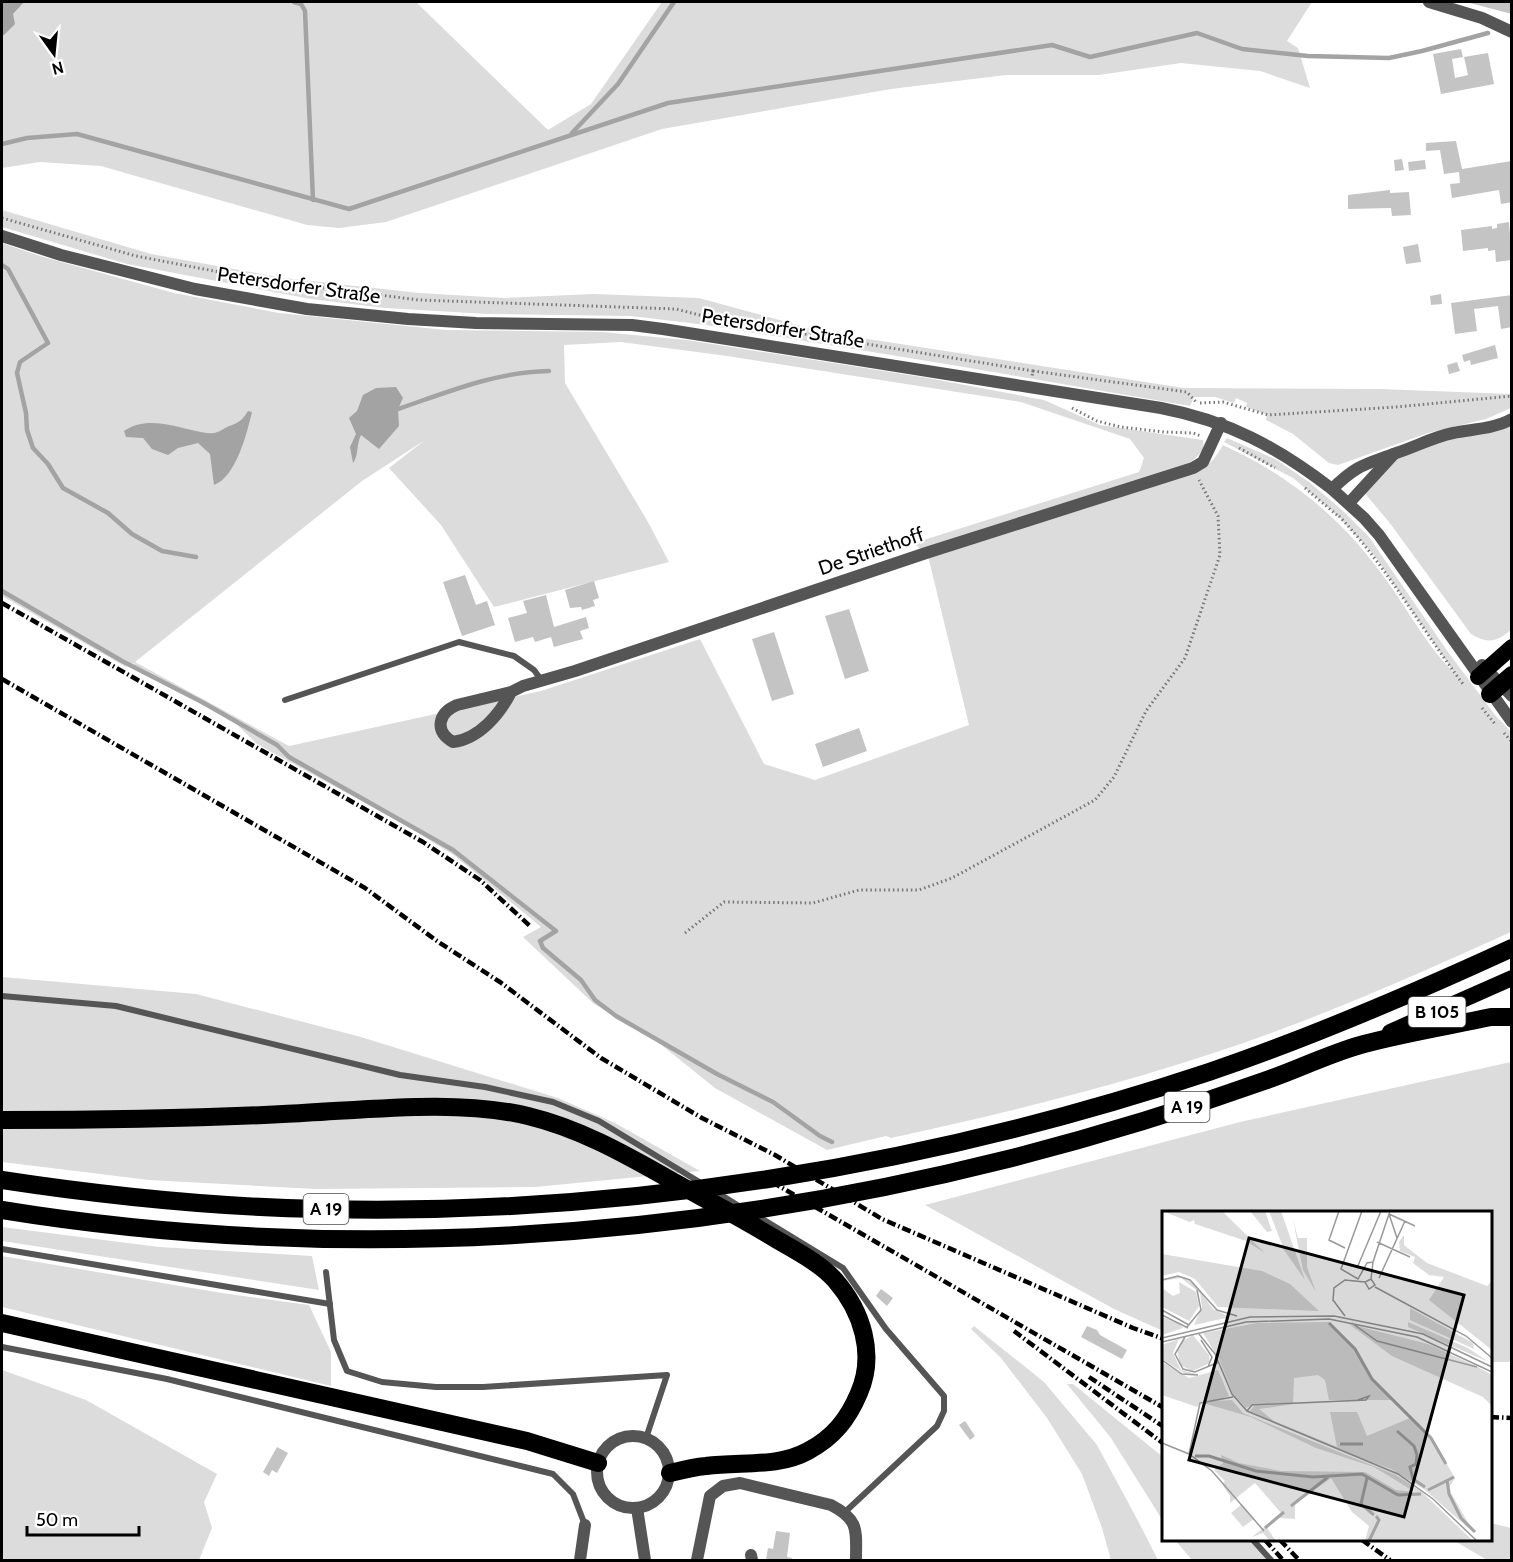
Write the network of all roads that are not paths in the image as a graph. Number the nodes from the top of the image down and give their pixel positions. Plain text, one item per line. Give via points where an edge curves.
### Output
1 (1429, 2) edge
2 (1512, 32) edge
3 (2, 236) edge
4 (1512, 419) edge
5 (1221, 423) junction
6 (1394, 454) junction
7 (1332, 489) junction
8 (1349, 503) junction
9 (1512, 647) edge
10 (1477, 677) junction
11 (543, 681) junction
12 (1499, 691) edge
13 (511, 692) junction
14 (285, 700) dead end
15 (1512, 722) edge
16 (1512, 948) edge
17 (1512, 978) edge
18 (2, 996) edge
19 (1512, 1017) edge
20 (1361, 1044) junction
21 (2, 1120) edge
22 (2, 1180) edge
23 (2, 1210) edge
24 (2, 1249) edge
25 (326, 1272) dead end
26 (330, 1304) junction
27 (2, 1323) edge
28 (2, 1347) edge
29 (646, 1438) junction
30 (598, 1463) junction
31 (670, 1473) junction
32 (637, 1508) junction
33 (845, 1512) junction
34 (585, 1525) joint
35 (1255, 1541) edge
36 (580, 1560) edge
37 (645, 1560) edge
38 (697, 1560) edge
39 (856, 1560) edge
40 (1271, 1560) edge

1 - 2 street
3 - 5 street, Petersdorfer Straße via 195,289 307,309 476,323 632,325 1030,387
4 - 6 street via 1488,428 1441,436
5 - 7 street, Petersdorfer Straße via 1258,440
5 - 11 street, De Striethoff via 1203,462 1193,468 926,552
6 - 7 street via 1363,464
6 - 8 street
7 - 8 street, Petersdorfer Straße
8 - 10 street, Petersdorfer Straße via 1379,536
9 - 10 highway
10 - 12 street, Petersdorfer Straße
11 - 13 street, De Striethoff
11 - 14 lane via 514,656 459,642
12 - 15 street, Petersdorfer Straße
13 - 13 street, De Striethoff via 450,708 442,717 440,728 444,737 453,742 472,737
16 - 22 highway, A 19 via 1384,1006 1209,1072 1041,1122 789,1176 651,1195 401,1210 152,1199
17 - 20 highway, B 105
18 - 33 lane via 116,1006 400,1076 485,1087 553,1102 599,1121 843,1268 886,1329 944,1396 944,1411 937,1426
19 - 20 highway via 1491,1017
20 - 23 highway, A 19 via 1179,1110 1030,1153 818,1200 682,1220 496,1236 331,1238 178,1231
21 - 31 highway via 257,1116 438,1107 528,1116 607,1144 806,1257 833,1277 851,1301 863,1329 867,1356 863,1385 851,1413 833,1436 780,1461 706,1466
24 - 26 lane
25 - 26 lane
26 - 29 lane via 334,1340 347,1371 382,1382 436,1388 483,1387 667,1375
27 - 30 highway via 527,1441
28 - 34 lane via 167,1379 553,1474 573,1494
29 - 30 street via 622,1437 611,1443
29 - 31 street via 663,1452
30 - 32 street via 599,1486 606,1496 614,1504
31 - 32 street via 663,1493 647,1506
32 - 37 street
33 - 38 street via 831,1505 740,1483 723,1486 710,1496
33 - 39 street via 856,1535
34 - 36 street
35 - 40 lane

